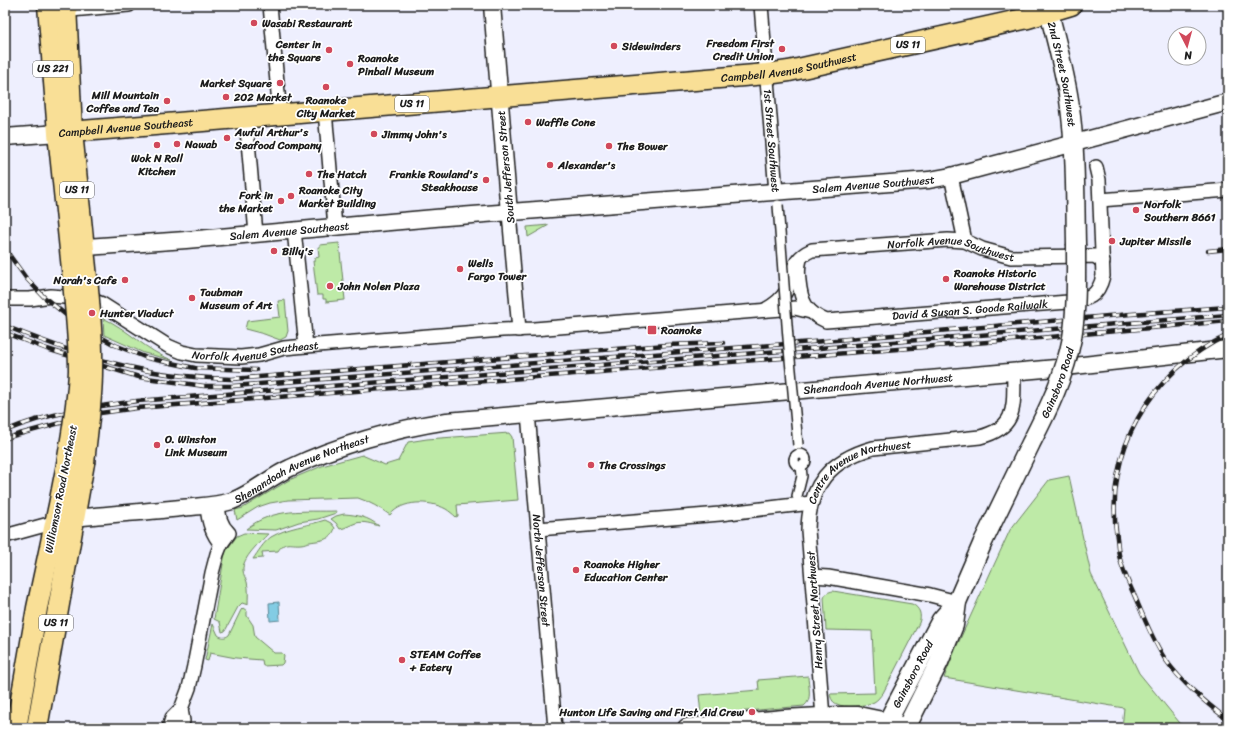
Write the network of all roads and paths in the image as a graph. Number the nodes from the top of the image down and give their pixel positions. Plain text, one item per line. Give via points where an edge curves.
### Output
1 (129, 5) edge
2 (270, 5) edge
3 (492, 5) edge
4 (761, 5) edge
5 (1071, 5) edge
6 (57, 8) edge
7 (1048, 8) edge
8 (767, 74) junction
9 (500, 97) junction
10 (1228, 102) edge
11 (325, 111) junction
12 (280, 115) junction
13 (246, 118) junction
14 (65, 132) junction
15 (5, 137) edge
16 (1073, 144) junction
17 (1096, 167) dead end
18 (951, 176) junction
19 (1228, 190) edge
20 (777, 199) junction
21 (1100, 200) junction
22 (509, 213) junction
23 (335, 227) junction
24 (294, 230) junction
25 (256, 234) junction
26 (965, 241) junction
27 (77, 248) junction
28 (800, 259) junction
29 (1103, 262) junction
30 (5, 299) edge
31 (764, 310) junction
32 (811, 312) junction
33 (520, 330) junction
34 (306, 346) junction
35 (1228, 349) edge
36 (1014, 371) junction
37 (528, 413) junction
38 (797, 496) dead end
39 (811, 503) junction
40 (213, 505) junction
41 (65, 520) junction
42 (538, 529) junction
43 (5, 536) edge
44 (221, 544) junction
45 (812, 576) junction
46 (957, 602) junction
47 (181, 708) junction
48 (823, 716) junction
49 (886, 725) edge
50 (16, 728) edge
51 (37, 728) edge
52 (169, 728) edge
53 (181, 728) edge
54 (555, 728) edge
55 (687, 728) edge
56 (907, 728) edge

1 - 6 street
2 - 12 street
3 - 9 street, South Jefferson Street
4 - 8 street, 1st Street Southwest
5 - 7 main road, Campbell Avenue Southwest / US 11
6 - 14 main road, US 221
7 - 8 main road, Campbell Avenue Southwest / US 11 via 1028,18
7 - 16 main road, 2nd Street Southwest via 1069,99
8 - 9 main road, Campbell Avenue Southwest / US 11
8 - 20 street, 1st Street Southwest
9 - 11 main road, US 11
9 - 22 street, South Jefferson Street
10 - 16 street, Salem Avenue Southwest
11 - 12 main road, US 11
11 - 23 street
12 - 13 main road, US 11
13 - 14 main road, Campbell Avenue Southeast / US 11
13 - 25 street
14 - 15 street, Campbell Avenue Southeast
14 - 27 main road, US 11
16 - 18 street, Salem Avenue Southwest
16 - 46 main road, Gainsboro Road, bridge via 1076,294 1072,338 1066,362 1058,387
17 - 21 street
18 - 20 street, Salem Avenue Southwest
18 - 26 street
19 - 21 street
20 - 22 street, Salem Avenue Southwest
20 - 38 street, bridge via 799,450 806,459 806,463 801,466 802,476
21 - 29 street
22 - 23 street, Salem Avenue Southeast
22 - 33 street, South Jefferson Street
23 - 24 street, Salem Avenue Southeast
24 - 25 street, Salem Avenue Southeast
24 - 34 street
25 - 27 street, Salem Avenue Southeast
26 - 28 street, Norfolk Avenue Southwest via 812,250
26 - 29 street, Norfolk Avenue Southwest via 982,250 1011,257 1095,256
27 - 41 main road, Williamson Road Northeast / US 11, bridge via 80,279 75,464
28 - 31 street via 793,266 786,292 776,304
28 - 32 street via 800,295
29 - 32 street, David & Susan S. Goode Railwalk via 1103,276 1097,293 1088,298 1068,302 833,320 826,320
30 - 34 street, Norfolk Avenue Southeast via 51,296 90,299 168,346 196,355 241,357
31 - 32 street via 796,308
31 - 33 street
33 - 34 street, Norfolk Avenue Southeast
35 - 36 street, Shenandoah Avenue Northwest
36 - 37 street, Shenandoah Avenue Northwest
36 - 39 street, Centre Avenue Northwest via 1011,414 1001,429 980,436 873,448 859,452 845,459 827,474
37 - 40 street, Shenandoah Avenue Northeast via 447,421 399,430 308,460 289,468 242,497
37 - 42 street, North Jefferson Street
39 - 42 street, Centre Avenue Northwest via 720,514
39 - 45 street, Henry Street Northwest via 808,530
40 - 41 street, Shenandoah Avenue Northeast
40 - 44 street via 210,527
40 - 44 street via 222,526 229,533
41 - 43 street, Shenandoah Avenue Northeast
41 - 50 main road, Williamson Road Northeast / US 11 via 40,594
41 - 51 main road, Williamson Road Northeast / US 11
42 - 54 street, North Jefferson Street
44 - 47 street via 212,573 189,688
45 - 46 street via 930,595
45 - 48 street, Henry Street Northwest
46 - 49 main road, Gainsboro Road via 941,620
46 - 56 main road, Gainsboro Road via 954,625
47 - 52 street via 172,718
47 - 53 street
48 - 49 main road via 858,716
48 - 55 main road
49 - 56 main road

